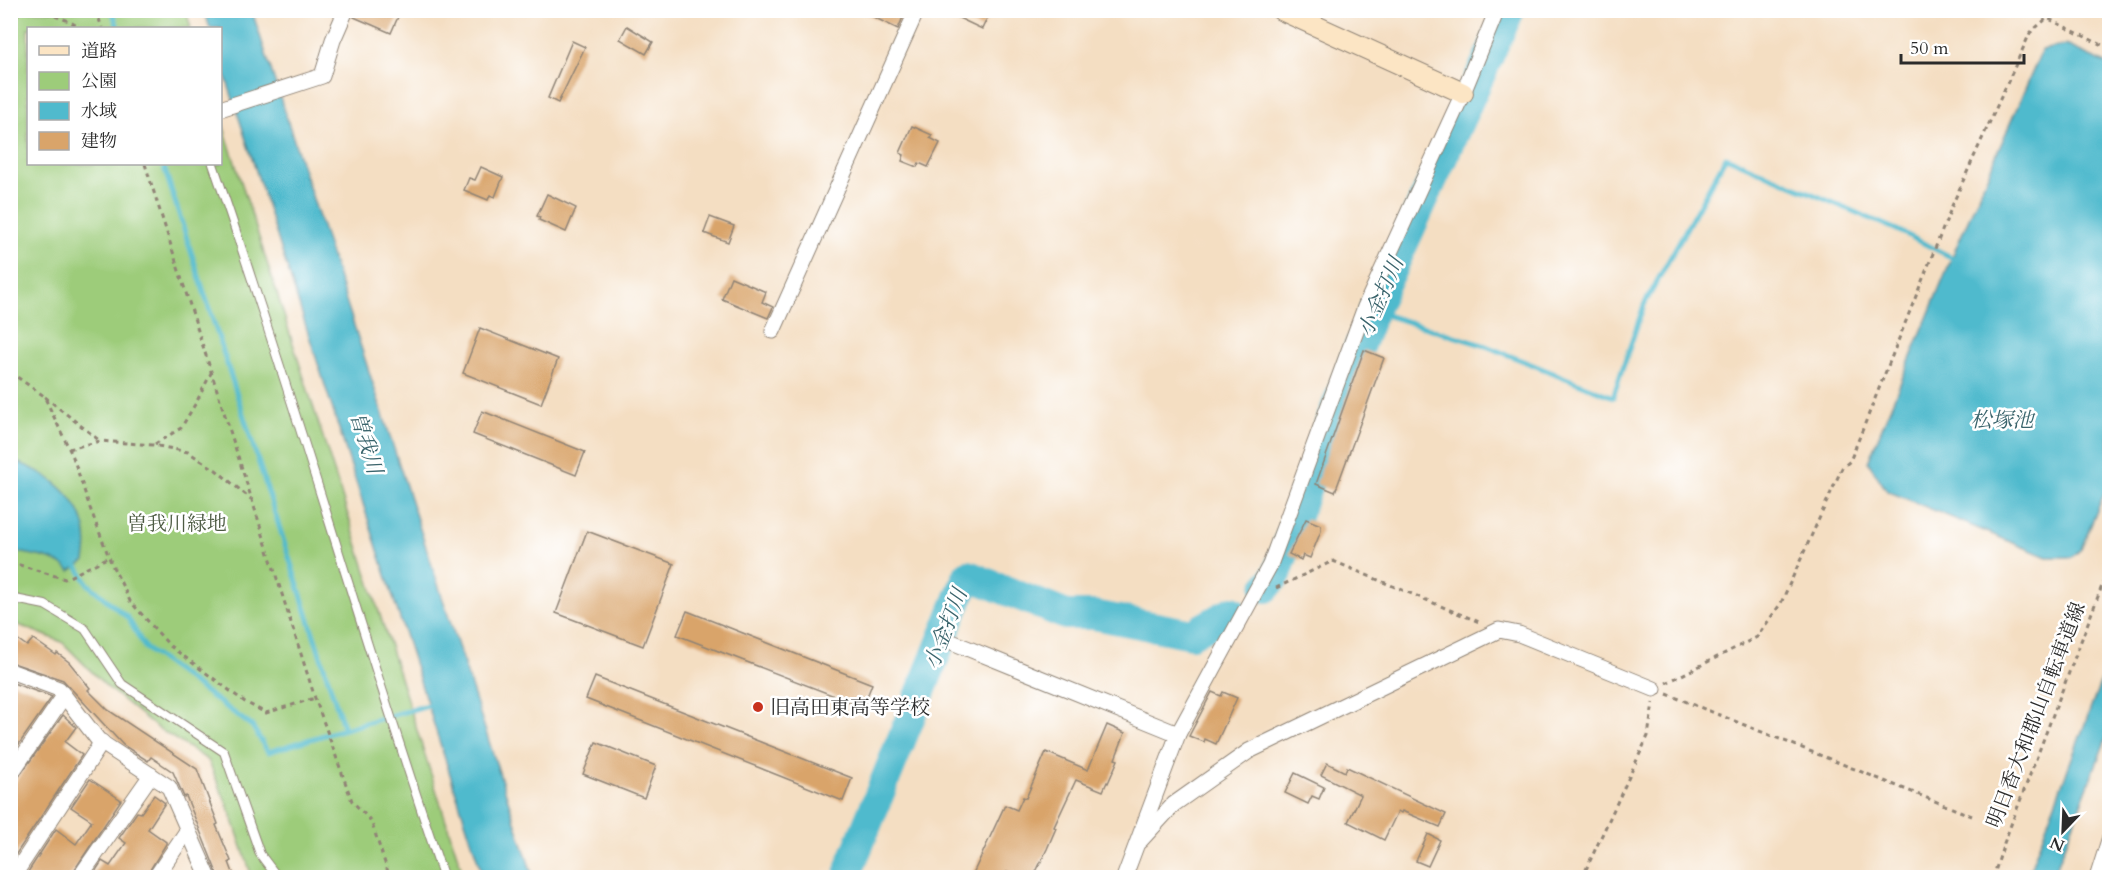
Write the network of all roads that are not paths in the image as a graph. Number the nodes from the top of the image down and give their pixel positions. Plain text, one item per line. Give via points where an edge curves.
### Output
1 (346, 10) edge
2 (917, 10) edge
3 (1281, 10) edge
4 (1497, 10) edge
5 (1463, 93) junction
6 (222, 108) edge
7 (213, 165) edge
8 (773, 331) dead end
9 (10, 598) edge
10 (947, 640) dead end
11 (10, 671) edge
12 (1654, 689) road end
13 (64, 696) junction
14 (1178, 734) junction
15 (102, 742) junction
16 (10, 775) edge
17 (150, 775) junction
18 (187, 831) junction
19 (2109, 837) edge
20 (1134, 848) junction
21 (12, 878) edge
22 (80, 878) edge
23 (155, 878) edge
24 (209, 878) edge
25 (278, 878) edge
26 (444, 878) edge
27 (1124, 878) edge
28 (2097, 878) edge

1 - 6 street via 322,76
2 - 8 street
3 - 5 street
4 - 5 street
5 - 14 street via 1365,307 1270,565
7 - 26 lane via 262,305
9 - 25 lane via 45,605 85,629 122,684 224,752 260,854
10 - 14 street
11 - 13 street via 59,689
12 - 20 street via 1519,634 1499,630 1249,751 1174,804
13 - 15 street
13 - 16 street
14 - 20 street
15 - 17 street
15 - 21 street
17 - 18 street via 169,787
17 - 22 street
18 - 23 street
18 - 24 street
19 - 28 street
20 - 27 street

